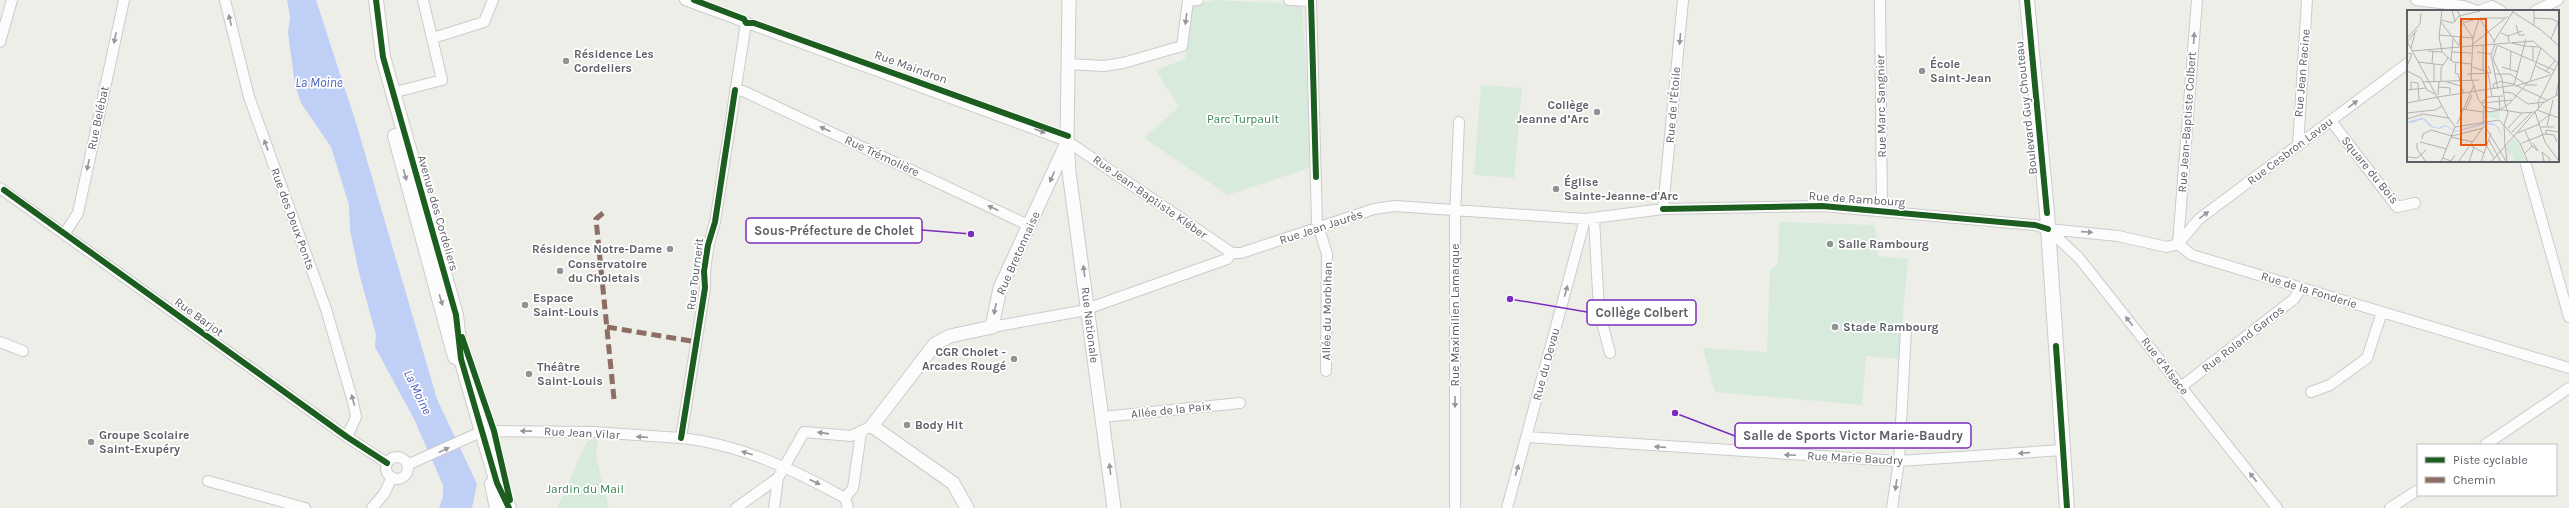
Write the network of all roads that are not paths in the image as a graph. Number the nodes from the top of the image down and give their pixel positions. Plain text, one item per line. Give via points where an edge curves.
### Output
1 (12, 0) edge
2 (124, 0) edge
3 (225, 0) edge
4 (368, 0) edge
5 (376, 0) edge
6 (423, 0) edge
7 (493, 0) edge
8 (685, 0) edge
9 (1069, 0) edge
10 (1198, 0) edge
11 (1289, 0) edge
12 (1311, 0) edge
13 (1683, 0) edge
14 (1880, 0) edge
15 (2026, 0) edge
16 (2197, 0) edge
17 (2307, 0) edge
18 (2416, 0) edge
19 (2558, 0) edge
20 (2475, 10) edge
21 (2481, 10) edge
22 (2500, 10) edge
23 (2537, 10) edge
24 (746, 23) junction
25 (433, 38) junction
26 (0, 42) edge
27 (1069, 64) junction
28 (2407, 64) edge
29 (735, 90) junction
30 (392, 93) junction
31 (2331, 121) junction
32 (1459, 122) dead end
33 (1067, 142) junction
34 (2298, 146) junction
35 (2525, 162) edge
36 (1, 191) edge
37 (2415, 203) dead end
38 (1663, 209) junction
39 (1457, 210) junction
40 (1882, 211) junction
41 (1589, 218) junction
42 (1028, 225) junction
43 (1318, 228) junction
44 (2048, 229) junction
45 (66, 233) junction
46 (2178, 244) junction
47 (1232, 253) junction
48 (2301, 288) junction
49 (1089, 308) junction
50 (2382, 312) junction
51 (2569, 317) edge
52 (992, 327) junction
53 (1906, 329) dead end
54 (0, 342) edge
55 (23, 351) dead end
56 (1610, 353) dead end
57 (2569, 368) edge
58 (1326, 371) dead end
59 (2181, 387) junction
60 (2569, 388) edge
61 (2311, 392) dead end
62 (1240, 403) dead end
63 (1103, 417) junction
64 (866, 429) junction
65 (475, 434) junction
66 (347, 437) junction
67 (1527, 437) junction
68 (681, 438) junction
69 (2487, 444) edge
70 (2063, 450) junction
71 (1899, 461) junction
72 (387, 463) junction
73 (407, 465) junction
74 (784, 468) junction
75 (392, 477) junction
76 (778, 478) junction
77 (208, 481) dead end
78 (2417, 491) edge
79 (847, 503) edge
80 (305, 508) edge
81 (372, 508) edge
82 (497, 508) edge
83 (509, 508) edge
84 (736, 508) edge
85 (774, 508) edge
86 (967, 508) edge
87 (1114, 508) edge
88 (1456, 508) edge
89 (1507, 508) edge
90 (1892, 508) edge
91 (2067, 508) edge
92 (2277, 508) edge
93 (2390, 508) edge

1 - 26 street
2 -> 45 street, Rue Belébat via 78,213
66 -> 3 street, Rue des Deux Ponts via 356,417 353,402 326,309 249,97
4 -> 65 main road, Avenue des Cordeliers via 384,96
5 - 30 main road, Avenue des Cordeliers via 383,57
6 - 25 street
7 - 25 street via 484,22
8 - 24 street, Rue Maindron
9 - 27 street
10 -> 27 street via 1188,2 1182,46 1123,63 1104,66
11 - 12 street
12 - 43 street, Allée du Morbihan
13 -> 38 street, Rue de l’Étoile
14 - 40 street, Rue Marc Sangnier
15 - 44 main road, Boulevard Guy Chouteau
46 -> 16 street, Rue Jean-Baptiste Colbert
17 - 34 street, Rue Jean Racine
18 - 20 street
19 - 23 street
21 - 22 street via 2492,6
24 - 29 street, Rue Tournerit
24 -> 33 street, Rue Maindron
25 - 30 street via 442,80
27 - 33 street
31 -> 28 street, Rue Cesbron Lavau
42 -> 29 street, Rue Trémolière via 744,91
29 - 68 street, Rue Tournerit via 715,222 708,245 704,271 705,288
30 - 65 main road, Avenue des Cordeliers via 446,277 458,327 460,359
31 - 34 street, Rue Cesbron Lavau
31 - 37 street, Square du Bois via 2397,207
32 - 39 street, Rue Maximilien Lamarque
33 -> 42 street, Rue Bretonnaise
33 - 47 street, Rue Jean-Baptiste Kléber
49 -> 33 street, Rue Nationale
46 -> 34 street, Rue Cesbron Lavau via 2199,219
35 - 51 street
36 - 45 street, Rue Barjot
38 - 40 street, Rue de Rambourg via 1694,210 1769,205
38 - 41 street, Rue Jean Jaurès
39 - 41 street, Rue Jean Jaurès
39 - 43 street, Rue Jean Jaurès via 1395,206 1374,209
39 -> 88 street, Rue Maximilien Lamarque
40 - 44 street, Rue de Rambourg via 2036,225
41 - 56 street via 1599,311
67 -> 41 street, Rue du Devau
42 -> 52 street, Rue Bretonnaise via 1000,288
43 - 47 street, Rue Jean Jaurès via 1241,253
43 - 58 street, Allée du Morbihan via 1327,254
44 -> 46 street via 2118,236 2167,247
59 -> 44 street, Rue d’Alsace via 2079,258
44 - 70 main road, Boulevard Guy Chouteau
45 - 66 street, Rue Barjot
46 - 48 street, Rue de la Fonderie via 2192,255
47 - 49 street, Rue Jean Jaurès via 1226,259
48 - 50 street, Rue de la Fonderie
48 - 59 street, Rue Roland Garros via 2294,299
49 - 52 street, Rue Jean Jaurès via 1066,315
49 - 63 street, Rue Nationale
50 - 57 street, Rue de la Fonderie
50 - 61 street via 2367,358 2330,385
52 - 64 street via 950,336 935,344
53 - 71 street
54 - 55 street
92 -> 59 street, Rue d’Alsace
60 - 69 street
62 - 63 street, Allée de la Paix
87 -> 63 street, Rue Nationale
64 -> 74 street via 851,436 804,432
64 - 79 street via 853,488
64 - 86 street via 953,482
68 -> 65 street, Rue Jean Vilar via 593,432
73 -> 65 street
65 - 82 main road
65 - 83 main road
66 - 72 street, Rue Barjot
71 -> 67 street, Rue Marie Baudry
89 -> 67 street, Rue du Devau
74 -> 68 street, Rue Jean Vilar via 738,450
70 -> 71 street, Rue Marie Baudry
70 - 91 main road, Boulevard Guy Chouteau
71 -> 90 street
72 - 73 street via 396,457 403,459
72 - 75 street via 387,473
73 - 75 street via 402,477
74 - 76 street
74 -> 79 street, Rue Jean Vilar
75 - 81 street via 384,494
76 - 84 street
76 - 85 street
77 - 80 street
78 - 93 street

